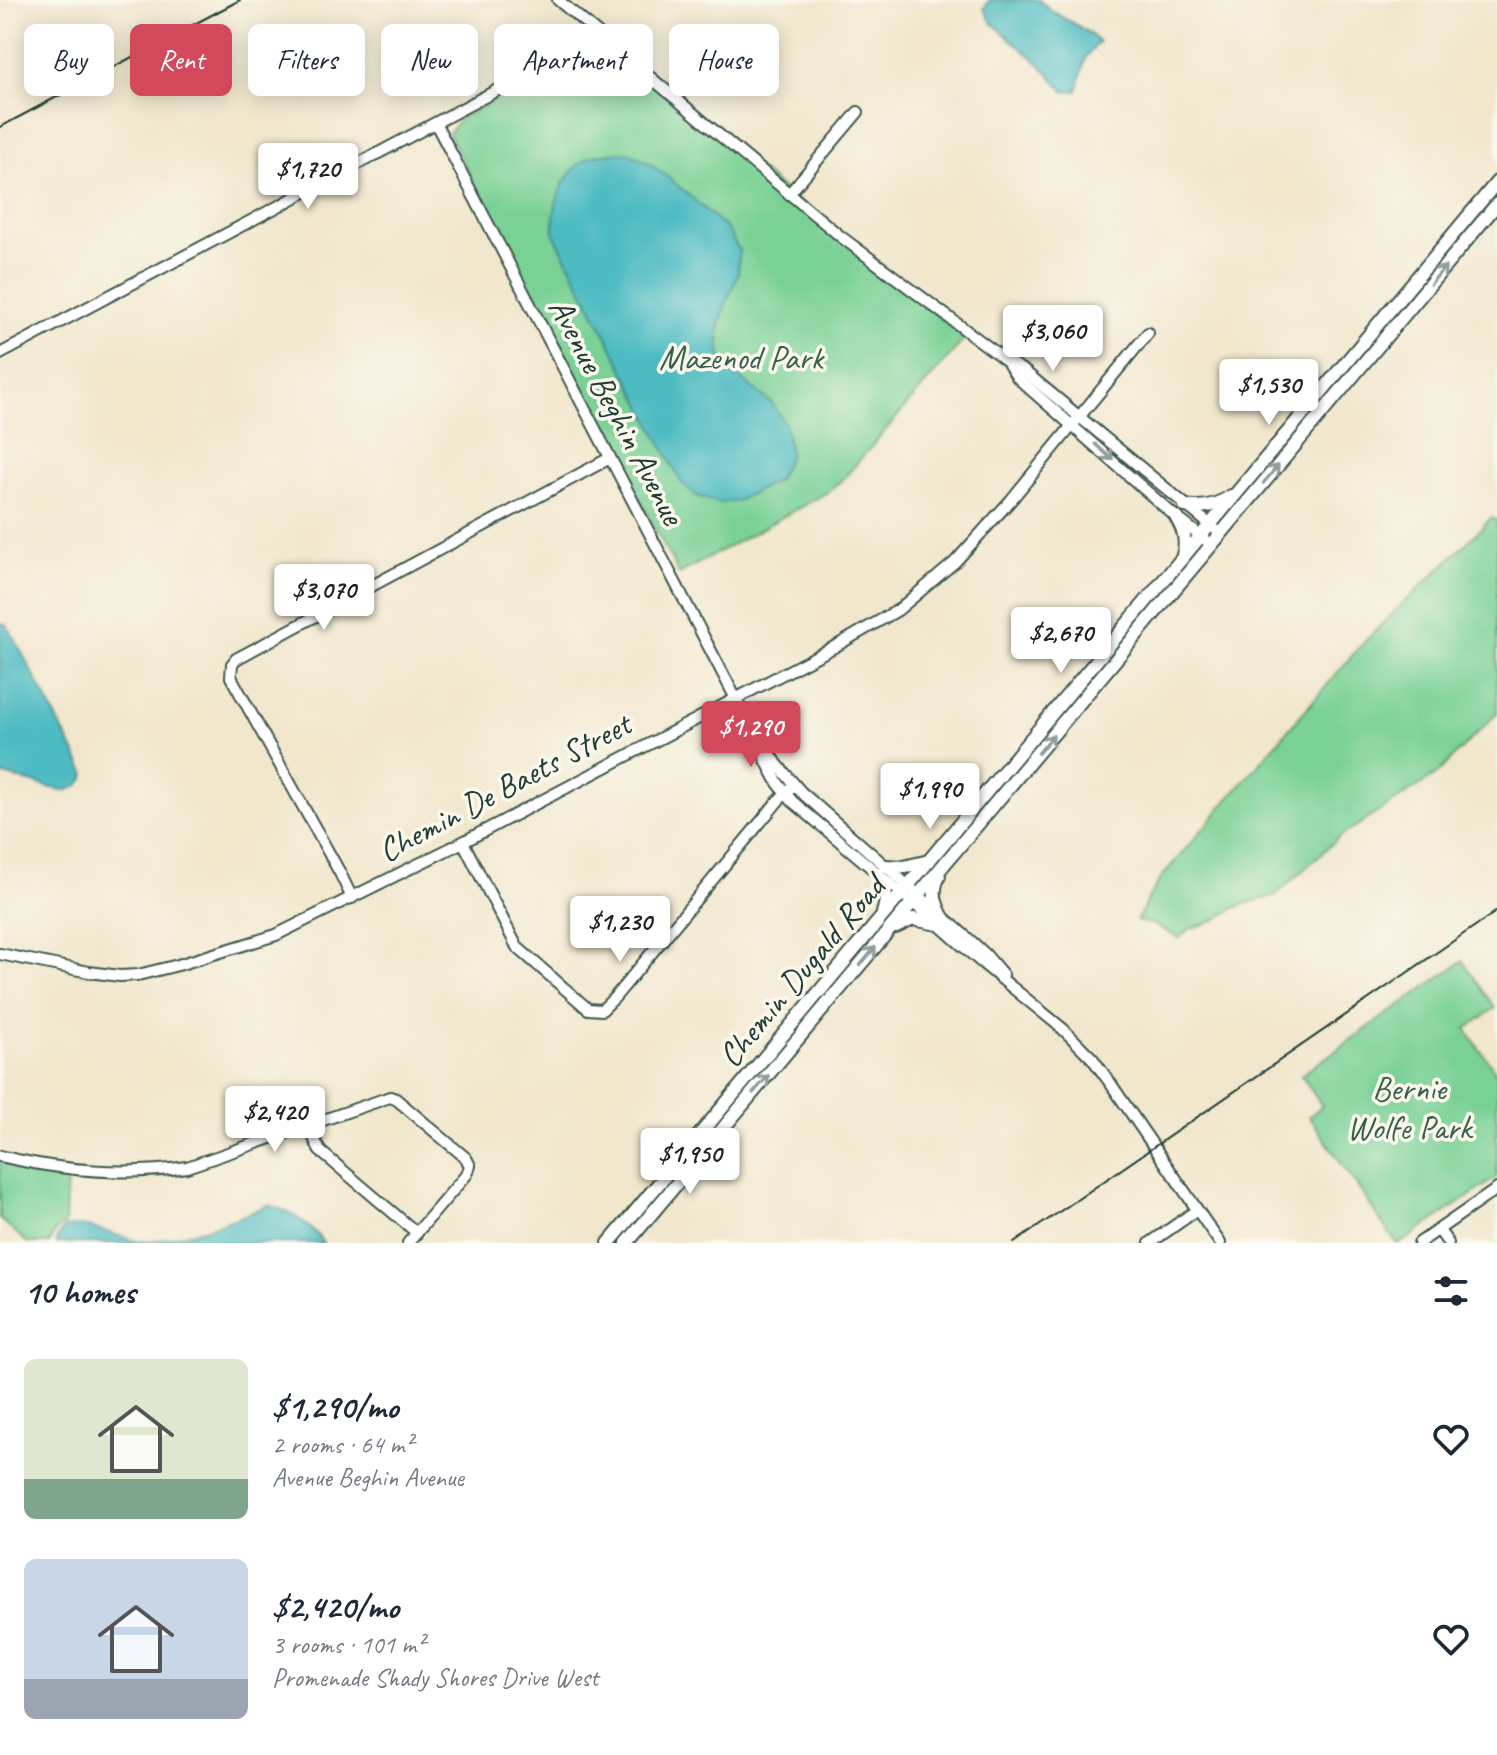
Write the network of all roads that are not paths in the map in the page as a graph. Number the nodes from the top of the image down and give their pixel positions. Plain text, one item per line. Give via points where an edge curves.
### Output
1 (558, 0) edge
2 (585, 24) edge
3 (653, 81) edge
4 (494, 93) edge
5 (858, 112) dead end
6 (436, 124) junction
7 (1497, 182) edge
8 (789, 194) junction
9 (1497, 204) edge
10 (1148, 333) dead end
11 (0, 354) edge
12 (1075, 419) junction
13 (610, 458) junction
14 (1240, 490) junction
15 (1185, 506) junction
16 (1176, 517) junction
17 (1210, 526) junction
18 (1221, 534) junction
19 (1200, 537) junction
20 (1212, 545) junction
21 (1181, 560) junction
22 (735, 697) junction
23 (790, 789) junction
24 (463, 842) junction
25 (929, 861) junction
26 (942, 868) junction
27 (883, 872) junction
28 (910, 895) junction
29 (352, 898) junction
30 (881, 918) junction
31 (941, 921) junction
32 (887, 933) junction
33 (0, 954) edge
34 (308, 1125) junction
35 (0, 1156) edge
36 (1497, 1189) edge
37 (1197, 1210) junction
38 (1439, 1230) junction
39 (417, 1233) junction
40 (408, 1243) edge
41 (609, 1243) edge
42 (627, 1243) edge
43 (1150, 1243) edge
44 (1220, 1243) edge
45 (1419, 1243) edge
46 (1448, 1243) edge

1 - 2 street
3 - 8 street
4 - 6 street
5 - 8 street
6 - 11 street
6 - 13 street, Avenue Beghin Avenue
7 - 14 main road, Chemin Dugald Road
8 - 12 street via 1024,371
18 -> 9 main road, Chemin Dugald Road
10 - 12 street, Chemin De Baets Street
12 - 15 street
12 -> 16 street
12 - 22 street, Chemin De Baets Street via 973,543 898,610
13 - 22 street, Avenue Beghin Avenue
13 - 29 street via 232,664 231,677
14 - 15 main road via 1208,507
14 - 17 main road, Chemin Dugald Road
15 - 17 street
16 - 19 street
16 - 21 main road via 1185,538
17 - 18 street
17 - 19 main road, Chemin Dugald Road
18 - 20 main road, Chemin Dugald Road
19 - 20 street
19 - 21 main road, Chemin Dugald Road
26 -> 20 main road, Chemin Dugald Road
21 - 25 main road, Chemin Dugald Road
22 - 23 street, Avenue Beghin Avenue via 770,768
22 - 24 street, Chemin De Baets Street
23 - 24 street via 602,1010 588,1009 517,947
23 - 27 street, Avenue Beghin Avenue via 822,812
24 - 29 street, Chemin De Baets Street
25 - 27 main road
25 - 28 main road, Chemin Dugald Road
26 - 28 main road, Chemin Dugald Road
26 - 31 main road via 934,894
27 - 28 street, Avenue Beghin Avenue
27 - 30 main road via 887,898
28 - 30 main road, Chemin Dugald Road
28 - 31 street, Avenue Beghin Avenue
28 - 32 main road, Chemin Dugald Road
29 - 33 street, Chemin De Baets Street via 261,940 138,975 89,972
30 - 41 main road, Chemin Dugald Road
31 - 32 main road via 913,919
31 - 37 street, Avenue Beghin Avenue via 1080,1046
42 -> 32 main road, Chemin Dugald Road
34 - 35 street via 187,1167 153,1172 62,1169
34 - 39 street via 320,1151
34 - 39 street via 390,1097 466,1158 467,1174
36 - 38 street
37 - 43 street
37 - 44 street, Avenue Beghin Avenue
38 - 45 street
38 - 46 street
39 - 40 street

